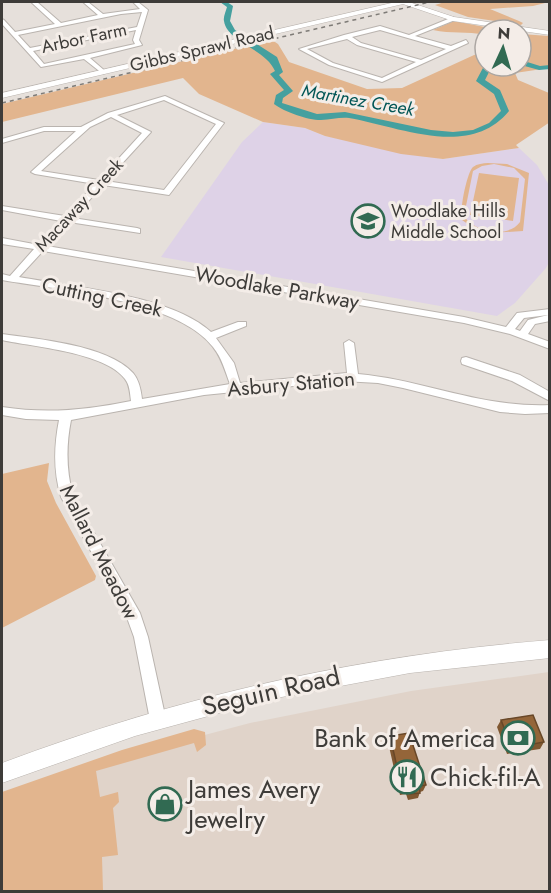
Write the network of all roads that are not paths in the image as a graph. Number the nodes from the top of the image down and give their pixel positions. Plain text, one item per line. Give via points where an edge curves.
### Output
1 (34, 2) edge
2 (85, 2) edge
3 (135, 2) edge
4 (407, 2) edge
5 (390, 3) edge
6 (145, 10) junction
7 (102, 16) junction
8 (441, 20) junction
9 (2, 21) edge
10 (473, 21) edge
11 (473, 22) edge
12 (59, 24) junction
13 (140, 28) junction
14 (533, 31) edge
15 (549, 33) edge
16 (13, 34) junction
17 (412, 35) junction
18 (346, 36) junction
19 (466, 42) dead end
20 (450, 48) junction
21 (28, 50) junction
22 (85, 57) junction
23 (421, 62) junction
24 (103, 72) junction
25 (2, 96) edge
26 (110, 114) junction
27 (81, 129) junction
28 (2, 141) edge
29 (99, 182) junction
30 (2, 208) edge
31 (66, 219) junction
32 (137, 231) dead end
33 (2, 242) edge
34 (39, 247) junction
35 (7, 278) edge
36 (544, 315) edge
37 (242, 324) dead end
38 (508, 331) junction
39 (522, 335) junction
40 (211, 336) junction
41 (2, 338) edge
42 (349, 343) dead end
43 (549, 346) edge
44 (466, 361) dead end
45 (353, 377) junction
46 (236, 387) junction
47 (549, 397) edge
48 (137, 404) junction
49 (549, 409) edge
50 (2, 411) edge
51 (65, 418) junction
52 (549, 649) edge
53 (158, 720) junction
54 (2, 773) edge

1 - 12 street
2 - 7 street
3 - 6 street
4 - 5 main road, Gibbs Sprawl Road
4 - 8 main road
4 - 10 main road
5 - 24 main road, Gibbs Sprawl Road
6 - 7 street
6 - 13 street
7 - 12 street
8 - 11 main road
8 - 17 street
9 - 16 street
12 - 16 street
13 - 21 street, Arbor Farm
13 - 22 street via 136,40 139,45
14 - 15 main road
16 - 21 street
17 - 18 street via 380,28
17 - 20 street
18 - 23 street via 359,44
18 - 23 street via 302,49 321,60 382,80
19 - 20 street
20 - 23 street
21 - 22 street via 43,66
22 - 24 street
24 - 25 main road, Gibbs Sprawl Road
26 - 27 street
26 - 29 street, Macaway Creek via 147,132
26 - 29 street via 165,98 220,123 166,193
27 - 28 street via 44,129
27 - 29 street via 35,172
29 - 31 street, Macaway Creek
30 - 31 street
31 - 32 street
31 - 34 street, Macaway Creek
33 - 34 street, Woodlake Parkway
34 - 35 street, Macaway Creek
34 - 38 street, Woodlake Parkway
35 - 40 street, Cutting Creek via 152,305 183,317
36 - 38 street via 521,315
36 - 39 street via 528,325
37 - 40 street
38 - 39 street, Woodlake Parkway
39 - 43 street, Woodlake Parkway
40 - 46 street, Cutting Creek via 228,361
41 - 48 street via 114,363 129,376
42 - 45 street
44 - 47 street via 516,378
45 - 46 street, Asbury Station
45 - 49 street, Asbury Station via 401,381 511,411
46 - 48 street, Asbury Station
48 - 51 street, Asbury Station
50 - 51 street, Asbury Station
51 - 53 street, Mallard Meadow via 60,450 62,483 133,613
52 - 53 main road, Seguin Road via 458,656 323,677
53 - 54 main road, Seguin Road

